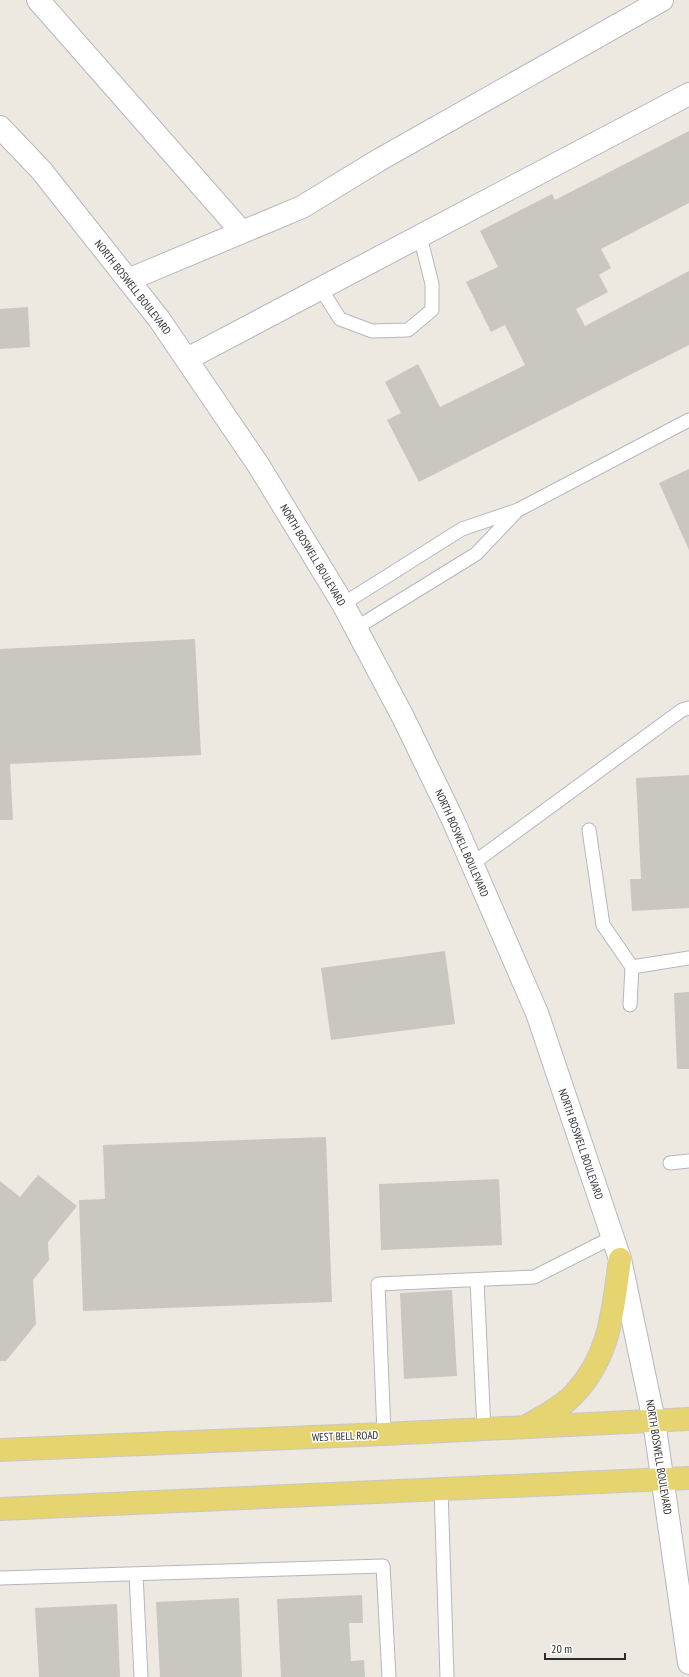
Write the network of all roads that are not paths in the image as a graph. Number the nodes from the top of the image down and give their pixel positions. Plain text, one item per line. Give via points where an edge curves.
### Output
1 (38, 0) edge
2 (662, 0) edge
3 (689, 94) edge
4 (0, 127) edge
5 (242, 232) junction
6 (420, 236) junction
7 (128, 280) junction
8 (321, 289) junction
9 (187, 359) junction
10 (689, 420) edge
11 (518, 510) junction
12 (343, 604) junction
13 (356, 628) junction
14 (689, 708) edge
15 (589, 830) dead end
16 (472, 864) junction
17 (689, 958) edge
18 (632, 967) junction
19 (630, 1005) dead end
20 (689, 1161) edge
21 (670, 1163) dead end
22 (613, 1236) junction
23 (620, 1259) junction
24 (477, 1280) junction
25 (689, 1419) edge
26 (654, 1421) junction
27 (524, 1428) junction
28 (484, 1430) junction
29 (384, 1434) junction
30 (0, 1450) edge
31 (689, 1478) edge
32 (663, 1479) junction
33 (442, 1489) junction
34 (0, 1509) edge
35 (136, 1574) junction
36 (0, 1578) edge
37 (689, 1663) edge
38 (141, 1677) edge
39 (389, 1677) edge
40 (447, 1677) edge

1 - 5 street
2 - 5 street via 379,160 302,207
3 - 6 street
4 - 7 street, NORTH BOSWELL BOULEVARD via 41,170
5 - 7 street
6 - 8 street
6 - 8 lane via 432,284 432,310 408,330 372,332 340,319
7 - 9 street, NORTH BOSWELL BOULEVARD
8 - 9 street
9 - 12 street, NORTH BOSWELL BOULEVARD via 259,466
10 - 11 lane
11 - 12 lane via 462,530
11 - 13 lane via 476,554
12 - 13 street, NORTH BOSWELL BOULEVARD
13 - 16 street, NORTH BOSWELL BOULEVARD via 406,723
14 - 16 lane via 682,710
15 - 18 lane via 603,925
16 - 22 street, NORTH BOSWELL BOULEVARD via 537,1013
17 - 18 lane
18 - 19 lane
20 - 21 lane
22 - 23 street, NORTH BOSWELL BOULEVARD
22 - 24 lane via 534,1277
23 - 26 street, NORTH BOSWELL BOULEVARD
23 - 27 main road via 611,1325 601,1355 575,1394
24 - 28 lane
24 - 29 lane via 378,1284
25 - 26 main road, WEST BELL ROAD
26 - 27 main road, WEST BELL ROAD
26 - 32 street, NORTH BOSWELL BOULEVARD
27 - 28 main road, WEST BELL ROAD
28 - 29 main road, WEST BELL ROAD
29 - 30 main road, WEST BELL ROAD
31 - 32 main road
32 - 33 main road
32 - 37 street, NORTH BOSWELL BOULEVARD
33 - 34 main road
33 - 40 lane
35 - 36 lane
35 - 38 lane
35 - 39 lane via 384,1566

